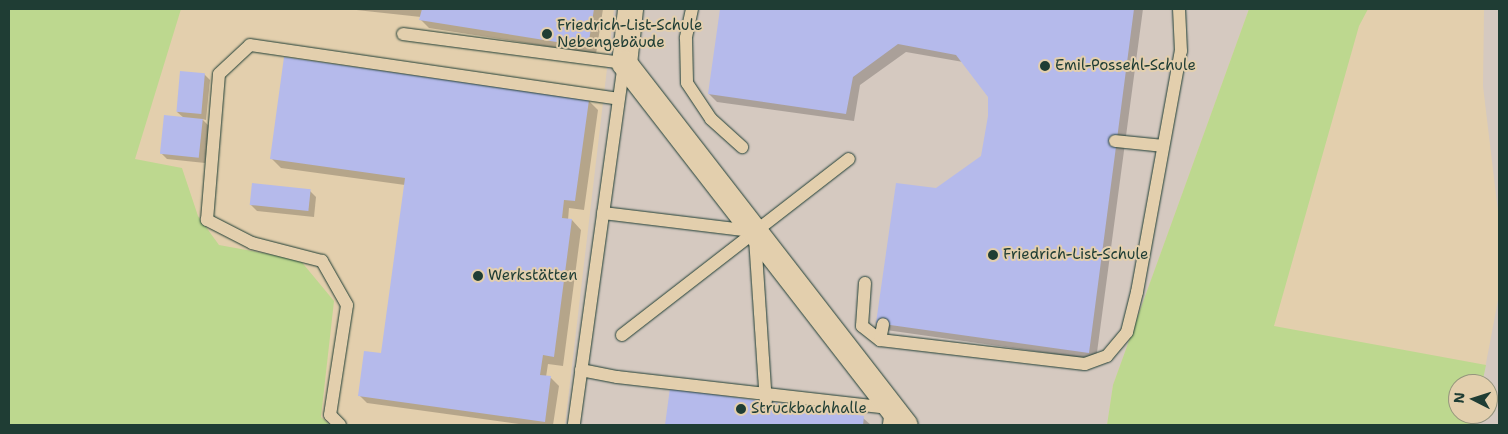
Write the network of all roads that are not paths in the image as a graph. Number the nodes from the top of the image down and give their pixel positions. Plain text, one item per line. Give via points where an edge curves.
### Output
1 (630, 9) edge
2 (692, 9) edge
3 (1179, 9) edge
4 (403, 34) dead end
5 (624, 63) junction
6 (618, 99) junction
7 (1115, 141) dead end
8 (1164, 146) junction
9 (742, 147) dead end
10 (849, 159) dead end
11 (603, 213) junction
12 (754, 231) junction
13 (865, 283) dead end
14 (883, 324) dead end
15 (622, 334) dead end
16 (880, 340) junction
17 (581, 370) junction
18 (767, 399) junction
19 (340, 425) edge
20 (574, 425) edge
21 (888, 425) edge
22 (905, 425) edge

1 - 5 street
2 - 9 lane via 686,38 687,84 711,119
3 - 8 lane via 1181,51
4 - 5 lane
5 - 6 lane
5 - 12 street
6 - 11 lane
6 - 19 lane via 250,45 219,74 207,220 252,243 322,261 347,305 330,415
7 - 8 lane
8 - 16 lane via 1128,332 1107,356 1085,364
10 - 12 lane
11 - 12 lane
11 - 17 lane
12 - 15 lane
12 - 18 lane
12 - 22 street
13 - 16 lane via 862,326
14 - 16 lane
17 - 18 lane
17 - 20 lane
18 - 21 lane via 891,408

